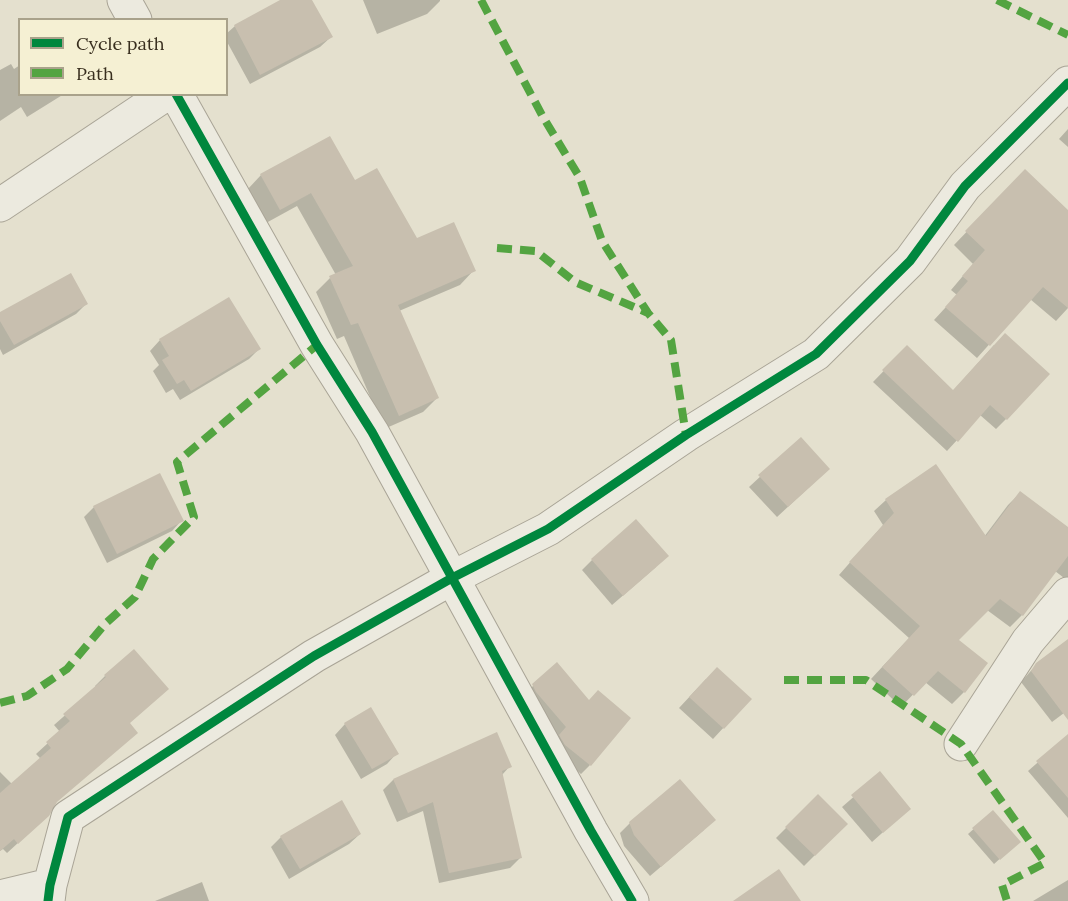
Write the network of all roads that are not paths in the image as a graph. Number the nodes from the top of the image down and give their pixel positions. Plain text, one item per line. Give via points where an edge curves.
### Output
1 (124, 0) edge
2 (134, 18) edge
3 (1068, 83) edge
4 (163, 96) edge
5 (177, 96) edge
6 (0, 205) edge
7 (452, 578) junction
8 (1068, 594) edge
9 (961, 744) dead end
10 (49, 893) edge
11 (0, 897) edge
12 (632, 901) edge

1 - 2 street
3 - 7 street via 965,186 910,261 816,354 686,435 548,529
4 - 6 street
5 - 7 street
7 - 10 street via 314,656 68,818
7 - 12 street
8 - 9 street via 1028,641
10 - 11 street

